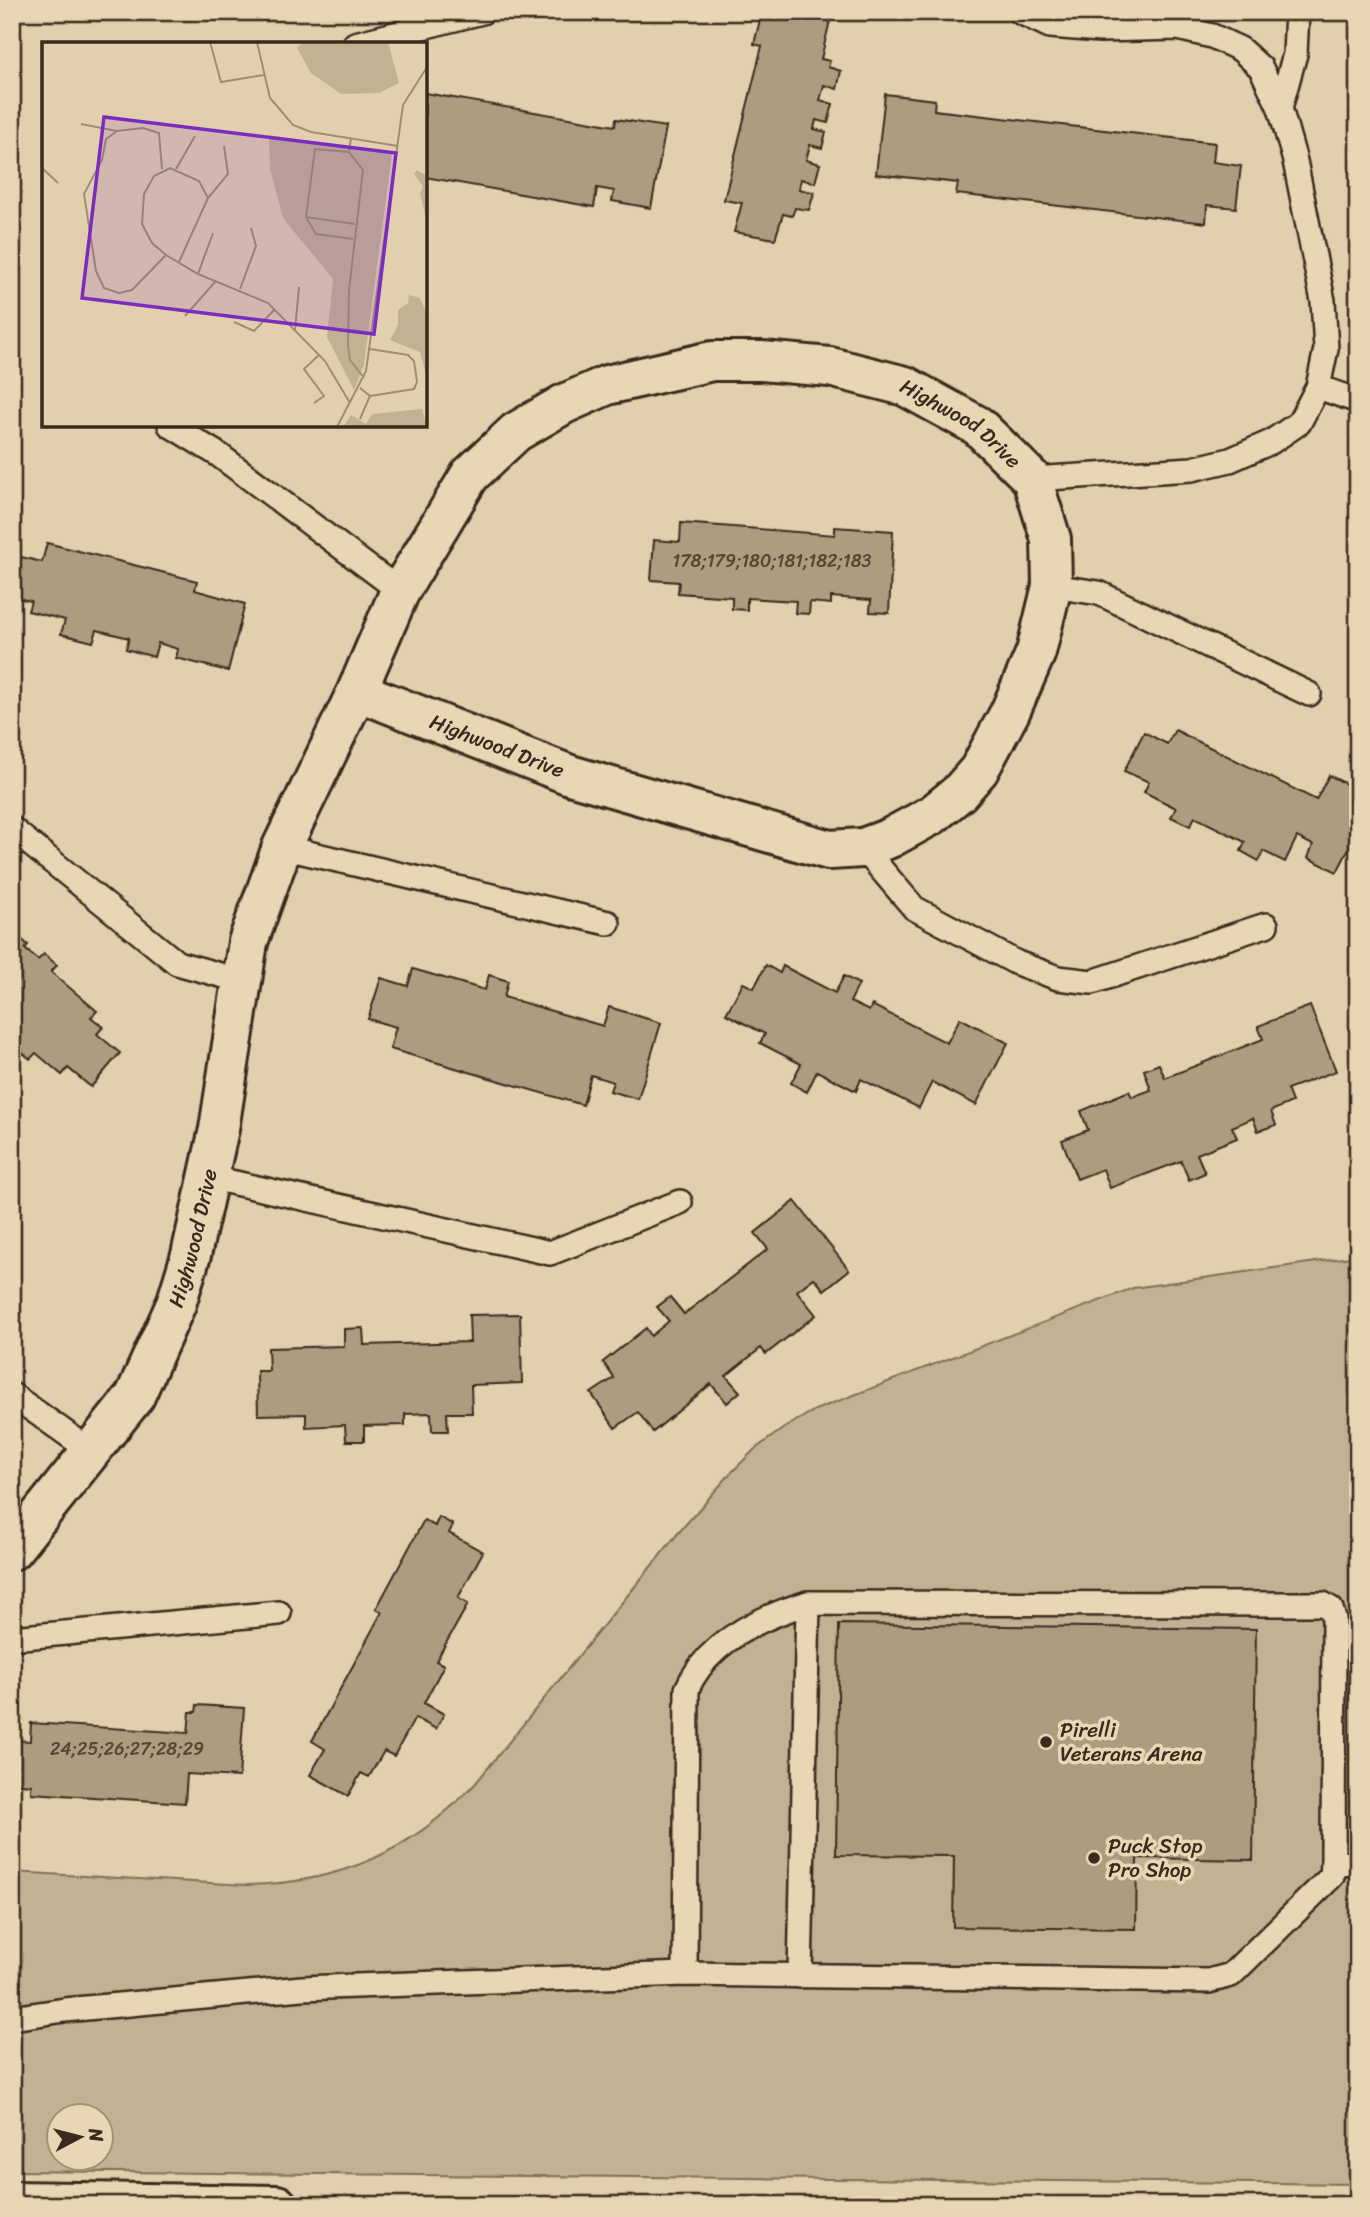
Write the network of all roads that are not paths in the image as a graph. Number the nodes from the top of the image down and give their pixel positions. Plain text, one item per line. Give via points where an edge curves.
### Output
1 (482, 12) edge
2 (1020, 12) edge
3 (1297, 12) edge
4 (363, 42) edge
5 (1280, 108) junction
6 (1318, 387) junction
7 (1358, 401) edge
8 (173, 427) edge
9 (1032, 480) junction
10 (1052, 586) junction
11 (400, 591) junction
12 (357, 691) junction
13 (1309, 694) dead end
14 (12, 829) edge
15 (282, 847) junction
16 (863, 848) junction
17 (608, 923) dead end
18 (1266, 925) dead end
19 (243, 981) junction
20 (208, 1177) junction
21 (680, 1202) dead end
22 (12, 1395) edge
23 (91, 1451) junction
24 (12, 1550) edge
25 (808, 1603) junction
26 (279, 1613) dead end
27 (12, 1635) edge
28 (1333, 1863) junction
29 (1358, 1864) edge
30 (685, 1974) junction
31 (800, 1976) junction
32 (12, 2018) edge
33 (12, 2201) edge
34 (277, 2205) edge

1 - 4 lane
2 - 5 lane via 1051,26 1178,28 1212,36 1240,49 1261,68
3 - 5 lane via 1294,54
5 - 6 lane via 1323,301 1326,349
6 - 7 lane
6 - 9 lane via 1299,423 1271,442 1230,460 1192,469
8 - 11 lane via 239,469
9 - 10 street, Highwood Drive via 1051,538
9 - 11 street, Highwood Drive via 978,426 905,386 831,367 712,361 607,385 516,432 470,475
10 - 13 lane via 1099,593
10 - 16 street, Highwood Drive via 1036,652 979,770 932,815
11 - 12 street, Highwood Drive
12 - 15 street, Highwood Drive
12 - 16 street, Highwood Drive via 570,775 830,850
14 - 19 lane via 177,963
15 - 17 lane
15 - 19 street, Highwood Drive via 248,942
16 - 18 lane via 914,908 1017,963 1058,978 1092,982
19 - 20 street, Highwood Drive
20 - 21 lane via 550,1254
20 - 23 street, Highwood Drive via 176,1304 135,1396
22 - 23 lane
23 - 24 street, Highwood Drive
25 - 28 lane via 1323,1604 1334,1619
25 - 30 lane via 733,1635 694,1673 687,1689
25 - 31 lane
26 - 27 lane
28 - 29 lane
28 - 31 lane via 1332,1877 1231,1975 1209,1980
30 - 31 lane
30 - 32 lane via 302,1989
33 - 34 street

